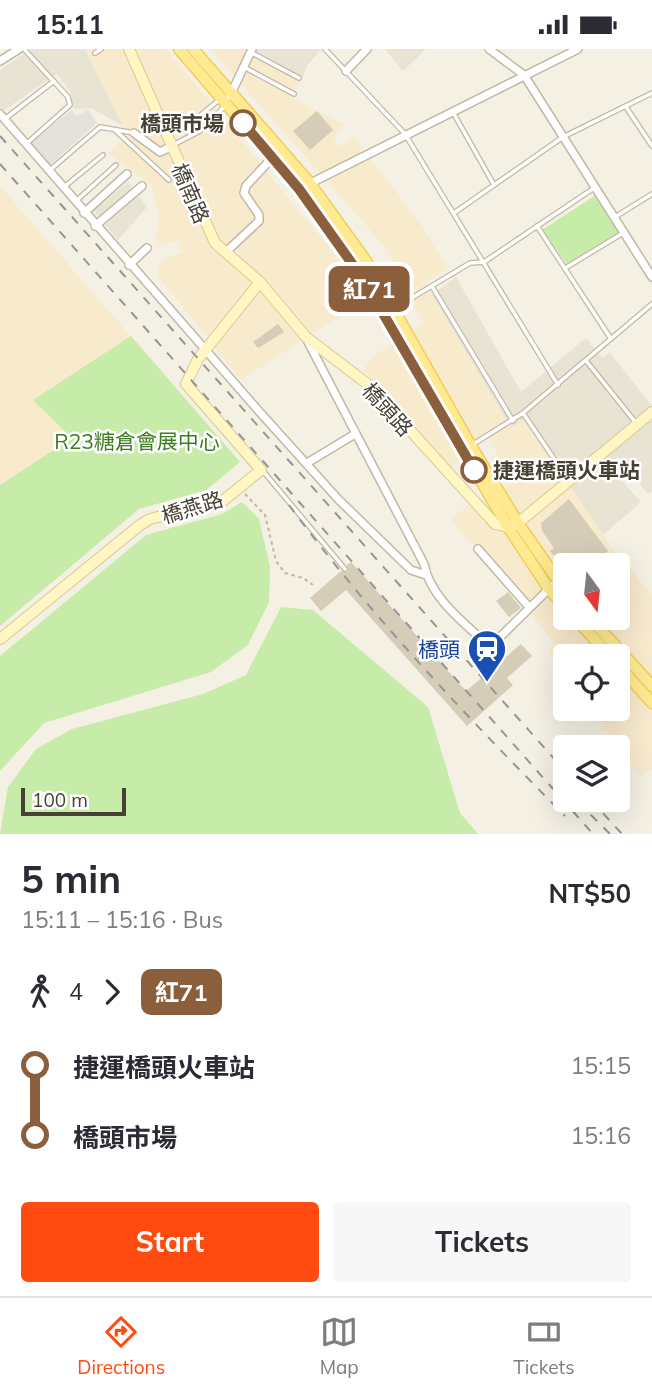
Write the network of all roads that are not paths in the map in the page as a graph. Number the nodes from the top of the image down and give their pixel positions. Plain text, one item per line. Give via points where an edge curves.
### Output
1 (21, 49) edge
2 (101, 49) edge
3 (129, 49) edge
4 (179, 49) edge
5 (193, 49) edge
6 (325, 49) edge
7 (367, 49) edge
8 (489, 49) edge
9 (578, 49) edge
10 (251, 50) edge
11 (95, 53) dead end
12 (0, 61) edge
13 (244, 67) junction
14 (346, 71) junction
15 (524, 75) junction
16 (299, 78) dead end
17 (54, 81) junction
18 (652, 93) edge
19 (294, 94) dead end
20 (226, 98) junction
21 (626, 107) junction
22 (452, 111) junction
23 (2, 117) edge
24 (116, 131) junction
25 (134, 133) joint
26 (167, 133) junction
27 (405, 134) junction
28 (564, 137) junction
29 (26, 144) junction
30 (172, 146) junction
31 (652, 146) edge
32 (103, 155) dead end
33 (272, 157) junction
34 (116, 165) dead end
35 (50, 170) junction
36 (127, 174) dead end
37 (169, 180) dead end
38 (309, 182) junction
39 (494, 185) junction
40 (142, 186) dead end
41 (64, 187) junction
42 (596, 187) junction
43 (299, 189) junction
44 (652, 194) edge
45 (76, 201) junction
46 (84, 213) junction
47 (454, 214) junction
48 (615, 217) junction
49 (95, 226) junction
50 (537, 226) junction
51 (624, 232) junction
52 (146, 249) dead end
53 (226, 253) junction
54 (484, 262) junction
55 (129, 265) junction
56 (566, 268) junction
57 (652, 277) edge
58 (260, 282) junction
59 (433, 288) junction
60 (652, 304) edge
61 (394, 309) junction
62 (306, 337) junction
63 (611, 339) junction
64 (205, 351) junction
65 (587, 362) junction
66 (558, 385) junction
67 (652, 412) edge
68 (523, 413) junction
69 (513, 421) junction
70 (637, 424) junction
71 (355, 434) junction
72 (471, 446) junction
73 (307, 463) junction
74 (261, 470) junction
75 (570, 482) junction
76 (513, 525) junction
77 (478, 549) dead end
78 (345, 569) dead end
79 (426, 575) junction
80 (553, 581) edge
81 (553, 590) edge
82 (529, 607) junction
83 (586, 630) edge
84 (600, 630) edge
85 (0, 639) edge
86 (599, 644) edge
87 (630, 673) edge
88 (646, 683) edge
89 (652, 703) edge

1 - 12 street
1 - 17 lane
2 - 11 lane
3 - 26 street, 橋南路
4 - 20 main road
5 - 20 main road
6 - 14 lane
7 - 14 street
8 - 15 street
9 - 15 street
10 - 13 street
10 - 16 lane
13 - 19 lane
13 - 20 street
14 - 27 lane
15 - 22 street
15 - 28 street
17 - 23 lane
17 - 29 lane via 68,97 69,109
18 - 21 lane
20 - 26 lane via 190,124
20 - 30 lane via 200,131
20 - 33 main road
20 - 38 main road
21 - 28 lane
21 - 31 lane
22 - 27 street
22 - 39 lane
23 - 29 street
24 - 25 lane
24 - 35 lane via 100,127
24 - 37 lane
25 - 30 street via 160,152
26 - 30 street, 橋南路
27 - 38 street
27 - 47 lane
28 - 39 lane
28 - 42 street
29 - 35 street
30 - 53 street, 橋南路 via 210,237
32 - 41 lane
33 - 43 main road
33 - 53 street via 244,193 259,221
34 - 45 lane
35 - 41 street
36 - 46 street
38 - 43 street
38 - 61 main road
39 - 47 lane
40 - 49 street
41 - 45 street
42 - 48 street
42 - 50 lane
43 - 76 main road via 363,279
44 - 48 lane
45 - 46 street
46 - 49 street
47 - 54 lane
48 - 51 street
49 - 55 street
50 - 54 lane
50 - 56 lane
51 - 56 lane
51 - 57 street
52 - 55 street
53 - 58 street, 橋南路
54 - 59 lane via 470,263
54 - 66 lane
55 - 64 street
56 - 63 lane
58 - 62 street, 橋頭路
58 - 64 street
59 - 61 lane
59 - 69 lane
60 - 63 lane
61 - 72 main road
62 - 71 street
62 - 76 street, 橋頭路 via 370,386 495,524
63 - 65 lane
64 - 73 street
64 - 74 street via 186,384
65 - 66 lane
65 - 70 lane
66 - 68 lane
67 - 70 street
68 - 69 lane
68 - 75 lane
69 - 72 lane
70 - 75 street
71 - 73 street
71 - 79 street
72 - 76 main road
73 - 79 street via 411,570
74 - 78 lane
74 - 85 street, 橋燕路 via 224,500 141,525
75 - 76 street
76 - 80 main road
77 - 82 street
79 - 82 street via 455,614 487,644 497,640
81 - 82 street
83 - 86 main road
84 - 88 main road
87 - 88 main road
88 - 89 main road

